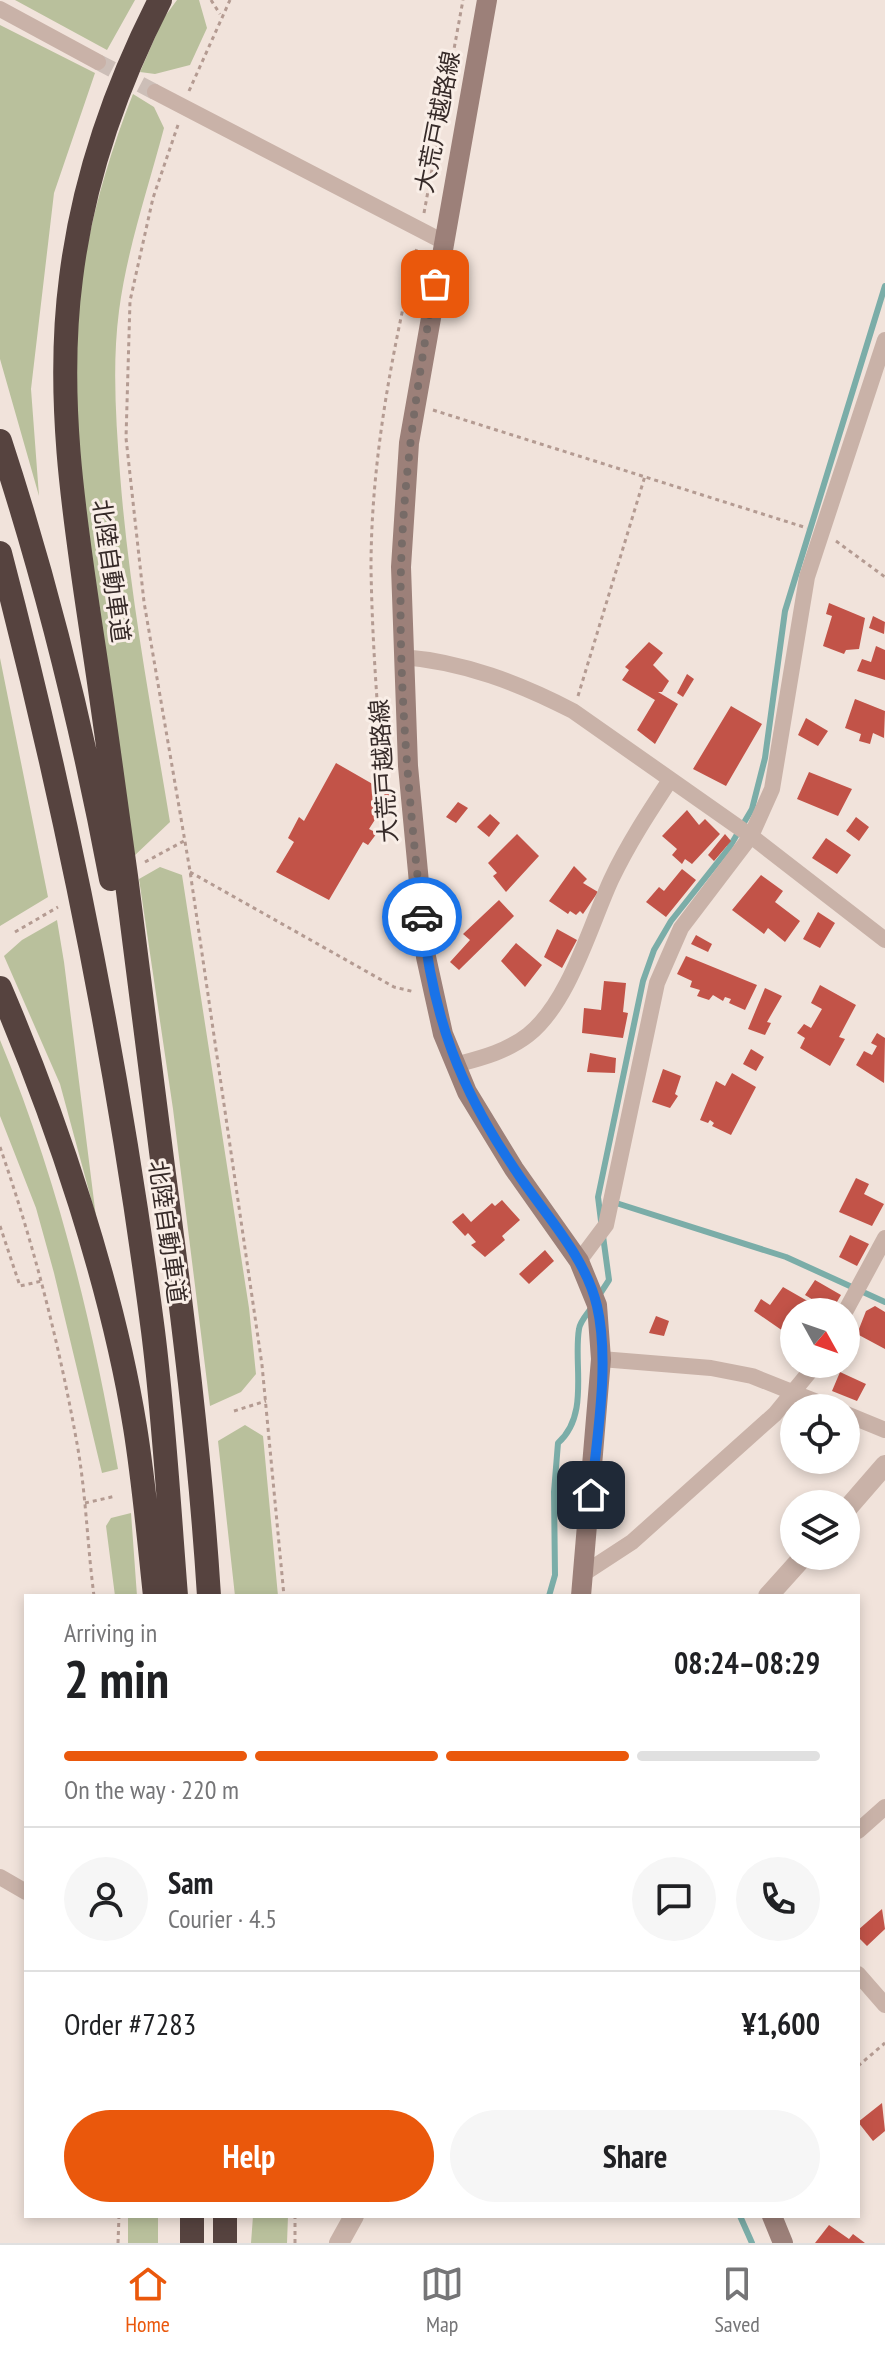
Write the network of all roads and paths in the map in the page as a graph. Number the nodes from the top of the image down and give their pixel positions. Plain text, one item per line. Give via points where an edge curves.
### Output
1 (160, 0) edge
2 (211, 0) edge
3 (230, 0) edge
4 (487, 0) edge
5 (0, 9) edge
6 (220, 15) junction
7 (98, 62) tunnel mouth
8 (155, 92) tunnel mouth
9 (185, 108) junction
10 (442, 241) junction
11 (885, 340) edge
12 (414, 404) junction
13 (0, 441) edge
14 (645, 476) junction
15 (822, 533) junction
16 (0, 553) edge
17 (885, 577) edge
18 (403, 657) junction
19 (573, 711) junction
20 (670, 780) junction
21 (751, 836) junction
22 (184, 841) junction
23 (143, 863) dead end
24 (190, 871) junction
25 (58, 907) dead end
26 (15, 932) dead end
27 (885, 940) edge
28 (0, 988) edge
29 (431, 988) junction
30 (455, 1065) junction
31 (0, 1147) edge
32 (162, 1161) junction
33 (0, 1226) edge
34 (885, 1238) edge
35 (579, 1261) junction
36 (42, 1281) junction
37 (853, 1298) edge
38 (601, 1359) junction
39 (805, 1378) edge
40 (794, 1391) junction
41 (801, 1394) edge
42 (266, 1401) junction
43 (234, 1411) dead end
44 (860, 1420) edge
45 (885, 1430) edge
46 (885, 1465) edge
47 (860, 1494) edge
48 (116, 1496) dead end
49 (84, 1503) junction
50 (791, 1570) edge
51 (583, 1574) junction
52 (94, 1594) edge
53 (155, 1594) edge
54 (176, 1594) edge
55 (209, 1594) edge
56 (284, 1594) edge
57 (581, 1594) edge
58 (770, 1594) edge
59 (885, 1807) edge
60 (860, 1829) edge
61 (0, 1877) edge
62 (24, 1891) edge
63 (860, 1976) edge
64 (885, 2005) edge
65 (885, 2043) edge
66 (860, 2064) edge
67 (119, 2218) edge
68 (192, 2218) edge
69 (225, 2218) edge
70 (295, 2218) edge
71 (353, 2218) edge
72 (773, 2218) edge
73 (118, 2243) edge
74 (192, 2243) edge
75 (225, 2243) edge
76 (295, 2243) edge
77 (339, 2243) edge
78 (783, 2243) edge

1 - 32 highway, 北陸自動車道 via 105,130 84,205 71,277 66,432
2 - 6 path
3 - 6 path
4 - 10 main road, 大荒戸越路線
5 - 7 street
6 - 9 path
8 - 9 street
9 - 10 street
9 - 22 path via 153,198 130,301 126,394 144,602
10 - 12 main road, 大荒戸越路線
11 - 15 street
12 - 14 path
12 - 18 main road, 大荒戸越路線 via 401,567
13 - 32 highway, 北陸自動車道 via 39,567 96,801
14 - 15 path
14 - 19 path
15 - 17 path
15 - 21 street via 804,593 772,789
16 - 54 highway, 北陸自動車道 via 65,812 128,1150 153,1334
18 - 19 street via 456,664
18 - 29 main road, 大荒戸越路線 via 413,833
19 - 20 street
20 - 21 street
20 - 30 street via 632,839 573,970 543,1019 502,1052
21 - 27 street
21 - 35 street via 689,916 667,954 606,1225
22 - 23 path
22 - 24 path
24 - 29 path via 394,987 412,992
24 - 42 path
25 - 26 path
28 - 53 highway via 53,1126 111,1320 135,1426
29 - 30 main road, 大荒戸越路線
30 - 35 main road, 大荒戸越路線 via 514,1169
31 - 36 path
32 - 55 highway, 北陸自動車道 via 185,1331
33 - 36 path via 20,1286
34 - 37 street
35 - 38 main road, 大荒戸越路線 via 597,1305
36 - 49 path via 77,1439
38 - 40 street via 711,1368
38 - 51 main road, 大荒戸越路線
39 - 40 street
40 - 41 street
40 - 51 street via 632,1542
42 - 43 path
42 - 56 path
44 - 45 street
46 - 47 street
48 - 49 path
49 - 52 path
50 - 58 street
51 - 57 main road, 大荒戸越路線
59 - 60 street
61 - 62 street
63 - 64 street
65 - 66 path
67 - 73 path
68 - 74 highway
69 - 75 highway
70 - 76 path
71 - 77 street
72 - 78 main road

